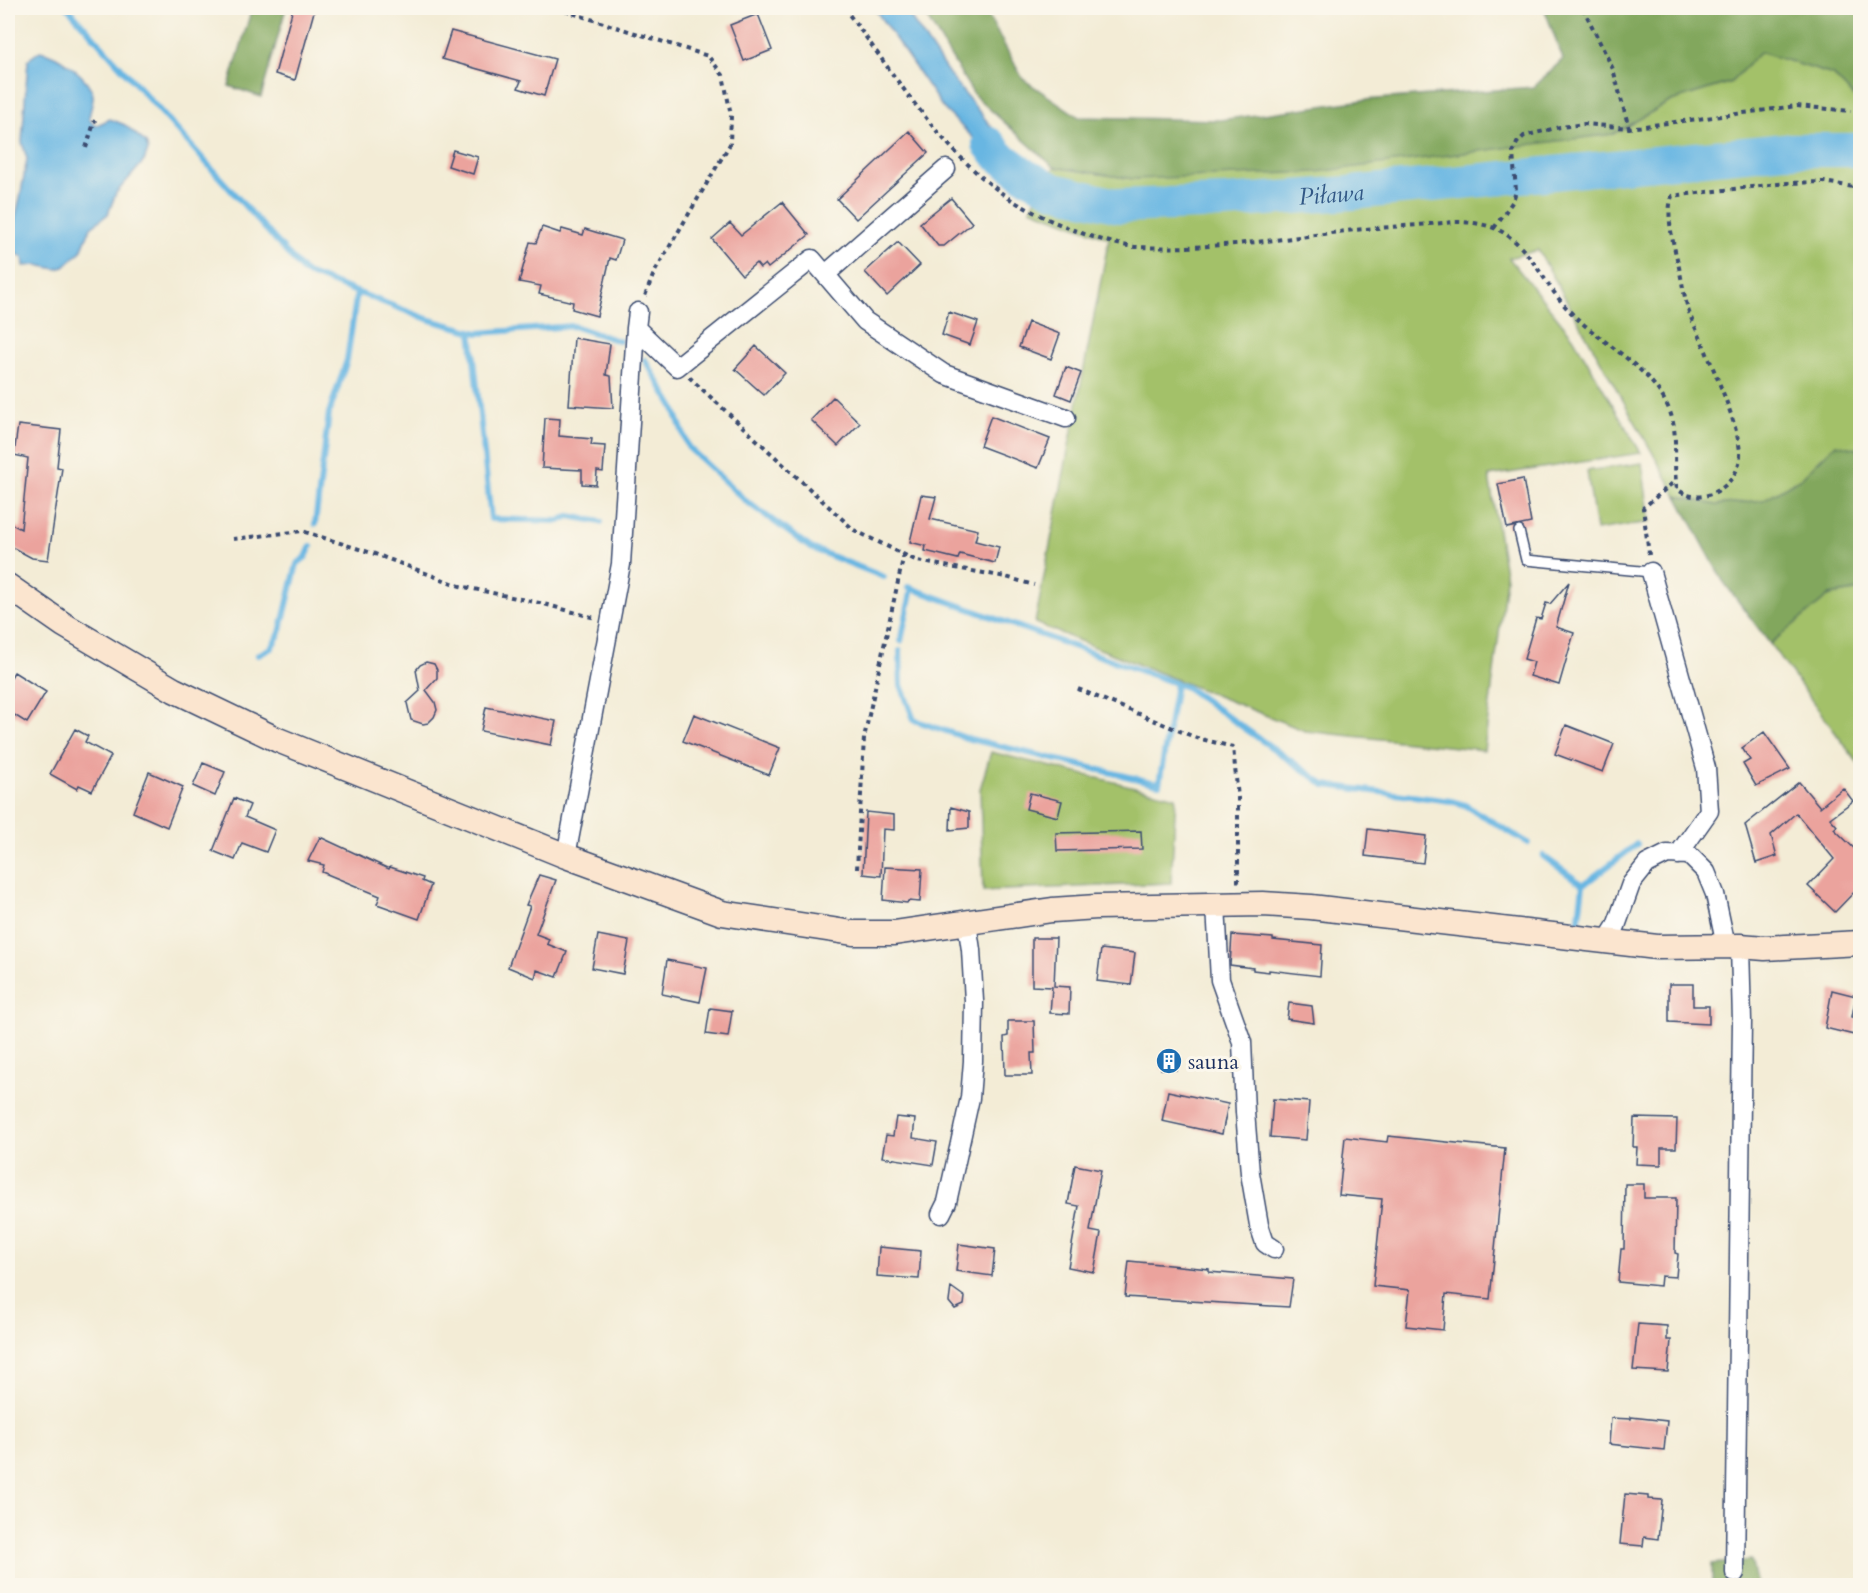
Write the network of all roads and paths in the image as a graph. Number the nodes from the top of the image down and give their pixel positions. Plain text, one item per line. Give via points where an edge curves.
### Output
1 (556, 8) edge
2 (844, 8) edge
3 (1583, 8) edge
4 (1851, 111) dead end
5 (95, 120) dead end
6 (1629, 129) junction
7 (86, 148) dead end
8 (946, 169) dead end
9 (1860, 188) edge
10 (1494, 228) junction
11 (826, 274) junction
12 (637, 320) junction
13 (677, 367) junction
14 (1066, 418) dead end
15 (1675, 481) junction
16 (1519, 531) dead end
17 (233, 539) dead end
18 (904, 554) junction
19 (1651, 572) junction
20 (8, 585) edge
21 (1034, 585) dead end
22 (610, 622) junction
23 (1078, 689) dead end
24 (1678, 855) junction
25 (566, 856) junction
26 (857, 869) dead end
27 (1227, 905) junction
28 (967, 923) junction
29 (1606, 942) junction
30 (1860, 943) edge
31 (1733, 946) junction
32 (941, 1214) dead end
33 (1274, 1249) dead end
34 (1735, 1574) dead end

1 - 12 path via 708,56 723,75 731,115 730,144 654,273
2 - 10 path via 938,131 992,186 1049,220 1116,244 1214,244 1454,222
3 - 6 path via 1613,69
4 - 6 path via 1797,106
5 - 7 path
6 - 10 path via 1585,124 1524,136 1513,153 1513,201
8 - 11 street
9 - 15 path via 1824,182 1788,183 1672,196 1674,244 1688,310 1718,382 1740,453 1738,471 1727,486 1712,493 1696,497 1682,493
10 - 15 path via 1529,256 1564,306 1655,384 1672,419
11 - 13 street via 813,259
11 - 14 street via 865,321 944,374
12 - 13 street
12 - 22 street via 621,564
13 - 18 path via 854,530
15 - 19 path via 1643,508
16 - 19 lane via 1526,560
17 - 22 path via 302,531 460,586
18 - 21 path via 917,561
18 - 26 path via 864,738
19 - 24 street via 1706,768 1710,811
20 - 25 street via 64,625 185,695 278,740
22 - 25 street
23 - 27 path via 1197,738 1233,747 1238,798
24 - 29 street via 1667,854 1647,864 1631,884
24 - 31 street via 1689,855 1706,872
25 - 28 street via 722,913 846,933 894,933
27 - 28 street via 1052,910
27 - 29 street via 1311,907
27 - 33 street via 1220,980 1242,1042 1247,1143 1259,1225 1265,1243
28 - 32 street via 974,1000 970,1098
29 - 31 street via 1657,947
30 - 31 street
31 - 34 street via 1742,1021

